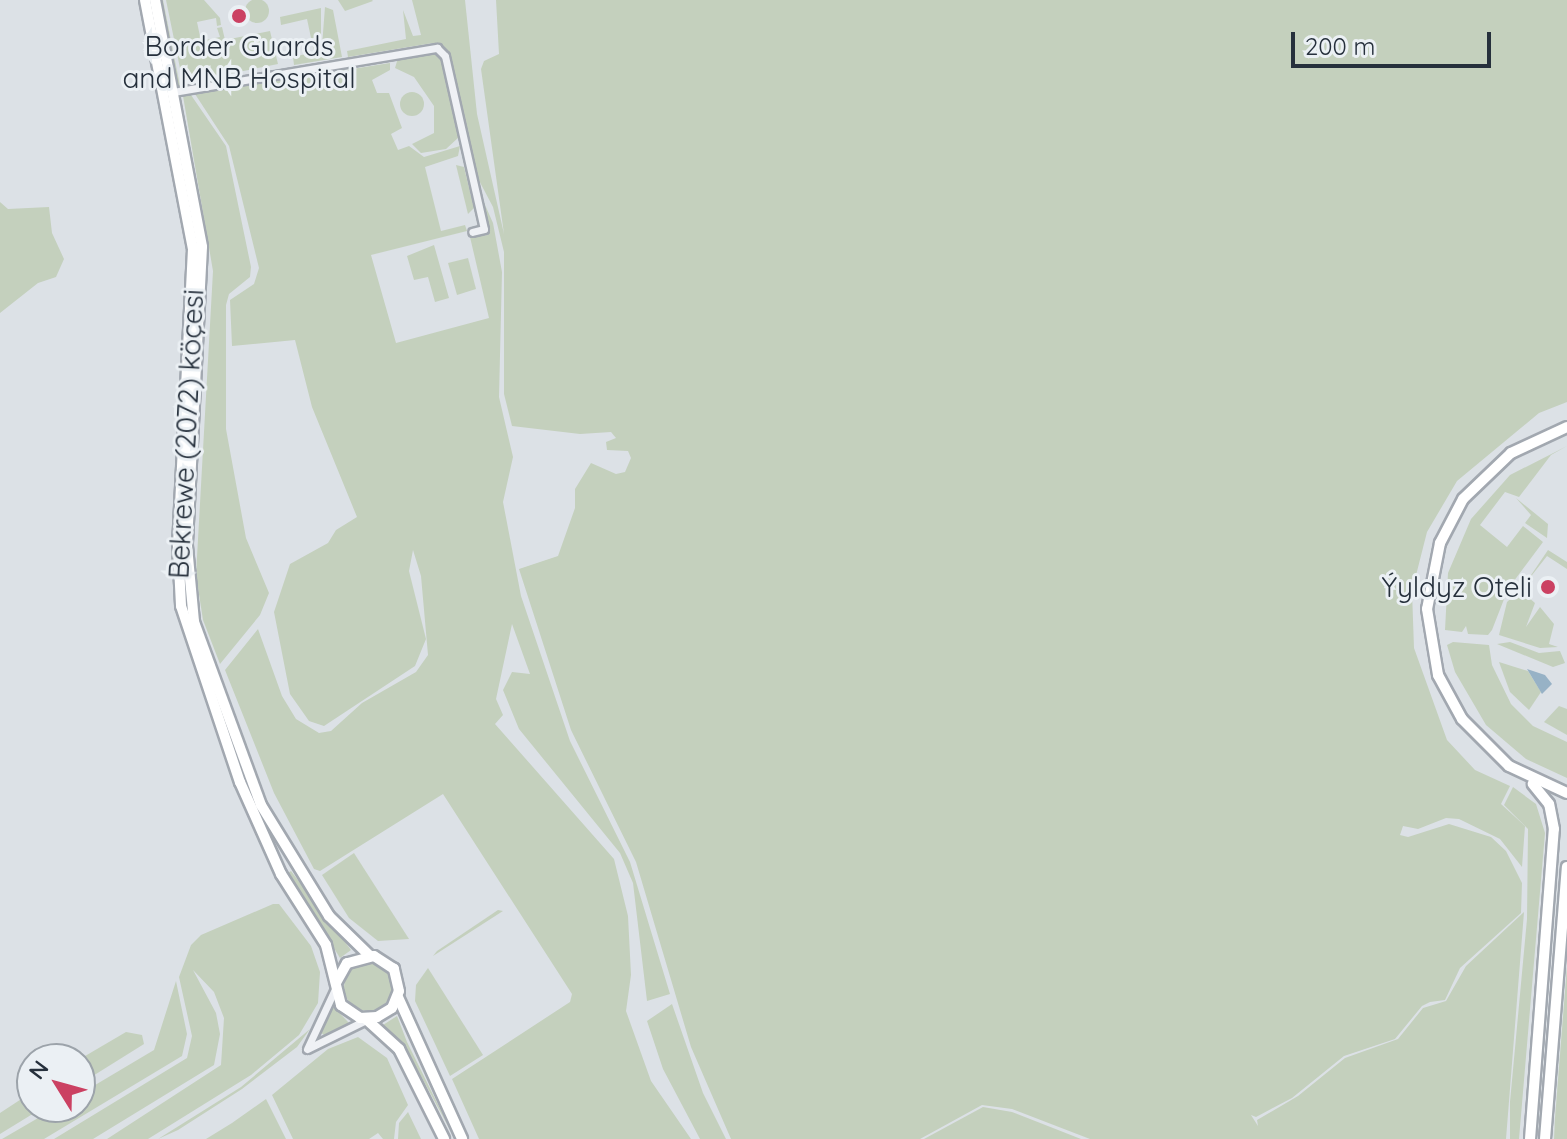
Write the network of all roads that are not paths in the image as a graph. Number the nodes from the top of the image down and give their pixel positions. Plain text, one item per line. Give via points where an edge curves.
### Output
1 (145, 0) edge
2 (155, 0) edge
3 (173, 92) junction
4 (472, 232) dead end
5 (1567, 427) edge
6 (1523, 775) junction
7 (1567, 793) edge
8 (1567, 867) edge
9 (369, 955) junction
10 (335, 986) junction
11 (398, 997) junction
12 (366, 1019) junction
13 (444, 1139) edge
14 (462, 1139) edge
15 (1530, 1139) edge
16 (1545, 1139) edge

1 - 10 main road, Bekrewe (2072) köçesi via 193,249 178,546 183,615 245,794 281,874 326,945
2 - 3 main road, Bekrewe (2072) köçesi
3 - 4 street via 437,48 445,56 484,229
3 - 9 main road, Bekrewe (2072) köçesi via 203,261 187,546 194,622 249,779 271,825 329,916
5 - 6 main road via 1511,453 1474,486 1443,536 1428,592 1430,642 1445,690 1483,745
6 - 7 main road
6 - 15 main road via 1544,796 1554,829
8 - 16 main road
9 - 10 main road via 347,963
9 - 11 main road, Bekrewe (2072) köçesi via 394,969
10 - 12 main road, Bekrewe (2072) köçesi via 345,1010
10 - 12 street via 307,1049
11 - 12 main road via 388,1012
11 - 14 main road, Bekrewe (2072) köçesi
12 - 13 main road, Bekrewe (2072) köçesi via 399,1049

